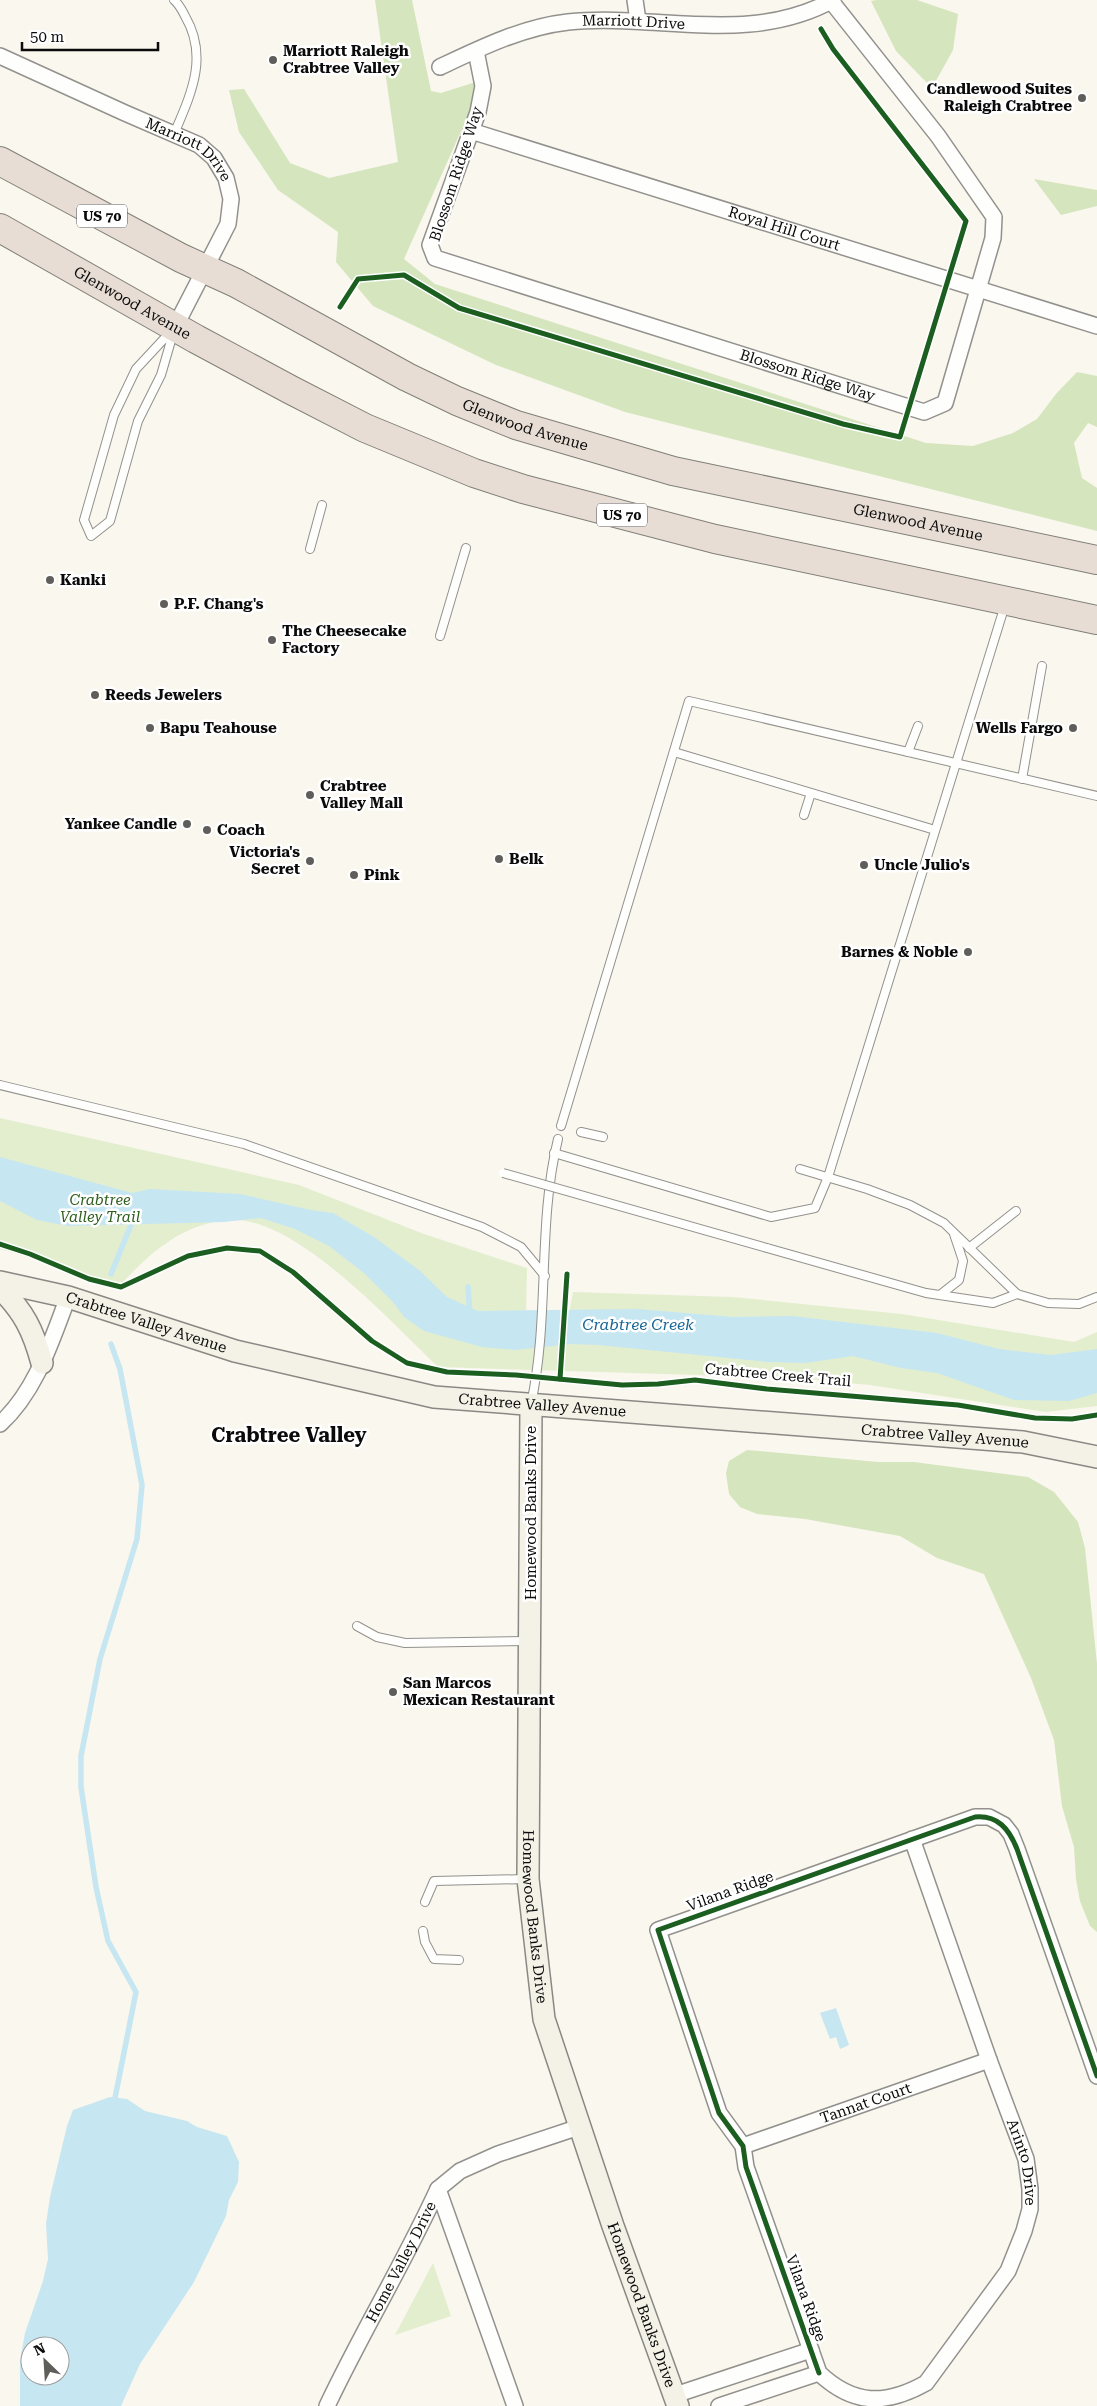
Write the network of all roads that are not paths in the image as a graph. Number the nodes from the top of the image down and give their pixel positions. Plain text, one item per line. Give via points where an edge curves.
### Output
1 (174, 0) edge
2 (635, 0) edge
3 (832, 0) edge
4 (638, 21) junction
5 (476, 50) junction
6 (0, 56) edge
7 (440, 67) dead end
8 (471, 131) junction
9 (174, 134) junction
10 (0, 161) edge
11 (0, 228) edge
12 (205, 268) junction
13 (978, 290) junction
14 (1097, 326) edge
15 (175, 327) junction
16 (322, 505) dead end
17 (466, 548) dead end
18 (310, 549) dead end
19 (1097, 560) edge
20 (1007, 600) junction
21 (1097, 620) edge
22 (440, 636) dead end
23 (1042, 666) dead end
24 (918, 726) dead end
25 (674, 752) junction
26 (908, 752) junction
27 (956, 763) junction
28 (1022, 779) junction
29 (812, 793) junction
30 (1097, 796) edge
31 (804, 815) dead end
32 (936, 830) junction
33 (0, 1085) edge
34 (561, 1126) dead end
35 (581, 1132) dead end
36 (603, 1137) dead end
37 (558, 1139) dead end
38 (554, 1153) junction
39 (800, 1169) dead end
40 (503, 1173) dead end
41 (828, 1177) junction
42 (1016, 1210) dead end
43 (954, 1232) junction
44 (969, 1248) junction
45 (545, 1276) junction
46 (0, 1282) edge
47 (0, 1288) edge
48 (1017, 1294) junction
49 (940, 1295) junction
50 (1097, 1297) edge
51 (68, 1298) junction
52 (42, 1363) junction
53 (531, 1406) junction
54 (0, 1424) edge
55 (1097, 1457) edge
56 (357, 1626) dead end
57 (531, 1641) junction
58 (912, 1839) junction
59 (528, 1879) junction
60 (425, 1902) dead end
61 (423, 1931) dead end
62 (460, 1960) dead end
63 (989, 2060) junction
64 (1097, 2076) edge
65 (579, 2127) junction
66 (743, 2146) junction
67 (438, 2189) junction
68 (811, 2350) junction
69 (819, 2373) junction
70 (677, 2401) edge
71 (859, 2404) edge
72 (328, 2406) edge
73 (515, 2406) edge
74 (719, 2406) edge

1 - 9 lane via 193,30 197,50 196,79
2 - 4 street
3 - 4 street, Marriott Drive via 806,13 764,24 719,26
3 - 13 street, Blossom Ridge Way via 938,136 994,217 993,238
4 - 5 street, Marriott Drive via 568,22 521,33
5 - 7 street, Marriott Drive
5 - 8 street, Blossom Ridge Way via 483,86
6 - 9 street, Marriott Drive
8 - 13 street, Royal Hill Court
8 - 13 street, Blossom Ridge Way via 430,245 435,258 924,412 944,403
9 - 12 street, Marriott Drive via 199,145 214,158 226,178 231,199 228,224
10 - 12 highway, Glenwood Avenue / US 70
11 - 15 highway, Glenwood Avenue / US 70
12 - 15 street, Marriott Drive
12 - 19 highway, Glenwood Avenue / US 70 via 407,377 516,425 673,471
13 - 14 street, Royal Hill Court
15 - 15 lane via 136,370 114,415 84,520 91,536 110,521 138,421 161,374
15 - 20 highway, Glenwood Avenue / US 70 via 365,428 474,473 715,539
16 - 18 lane
17 - 22 lane
20 - 21 highway, Glenwood Avenue / US 70
20 - 27 lane
23 - 28 lane
24 - 26 lane
25 - 26 lane via 689,701
25 - 29 lane
25 - 34 lane
26 - 27 lane
27 - 28 lane
27 - 32 lane
28 - 30 lane
29 - 31 lane
29 - 32 lane
32 - 41 lane
33 - 45 lane via 244,1144 482,1227 521,1247
35 - 36 lane
37 - 38 lane
38 - 41 lane via 771,1217 815,1208
38 - 45 lane
39 - 41 lane
40 - 49 lane, bridge via 926,1294
41 - 43 lane via 910,1205
42 - 44 lane
43 - 44 lane
43 - 49 lane via 963,1261 958,1280
44 - 48 lane
45 - 53 lane via 537,1377
46 - 51 street, Crabtree Valley Avenue
47 - 52 street via 28,1322
48 - 49 lane via 993,1303
48 - 50 lane via 1048,1303 1079,1304
51 - 52 street
51 - 53 street, Crabtree Valley Avenue via 254,1355 434,1397
52 - 54 street via 22,1401
53 - 55 street, Crabtree Valley Avenue via 1022,1442
53 - 57 street, Homewood Banks Drive
56 - 57 lane via 377,1637 405,1643
57 - 59 street, Homewood Banks Drive
58 - 63 street, Arinto Drive
58 - 64 street, Vilana Ridge via 982,1816 996,1820 1011,1834
58 - 66 street, Vilana Ridge via 658,1930 719,2113
59 - 60 lane via 434,1881
59 - 65 street, Homewood Banks Drive via 544,2019
61 - 62 lane via 434,1959
63 - 66 street, Tannat Court
63 - 71 street, Arinto Drive via 1028,2167 1030,2209 1021,2242 1000,2282 926,2383 894,2399
65 - 67 street via 498,2154 460,2171
65 - 70 street, Homewood Banks Drive
66 - 68 street, Vilana Ridge via 746,2167
67 - 72 street, Home Valley Drive
67 - 73 street, Home Valley Drive
68 - 69 street, Vilana Ridge
68 - 70 street, Vilana Ridge
69 - 71 street, Arinto Drive
69 - 74 street

